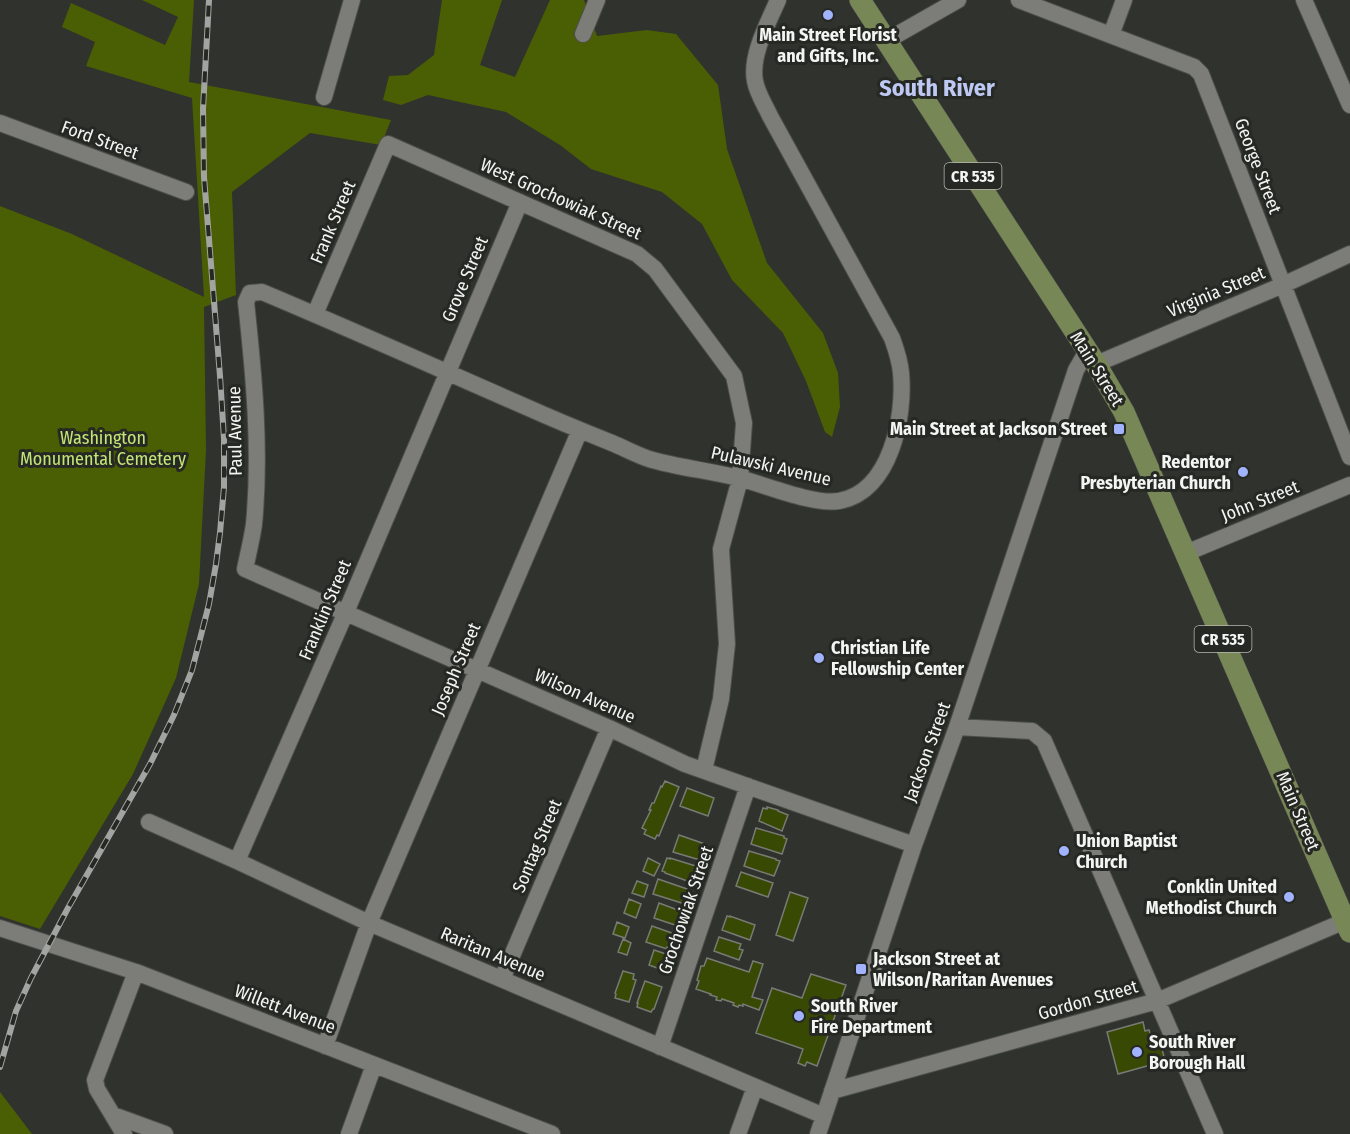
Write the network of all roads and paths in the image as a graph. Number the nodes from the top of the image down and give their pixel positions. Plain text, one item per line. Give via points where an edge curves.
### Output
1 (352, 0) edge
2 (597, 0) edge
3 (778, 0) edge
4 (860, 0) edge
5 (958, 0) edge
6 (1019, 0) edge
7 (1124, 0) edge
8 (1304, 0) edge
9 (583, 34) dead end
10 (1111, 35) junction
11 (886, 41) junction
12 (324, 97) dead end
13 (1350, 105) edge
14 (0, 123) edge
15 (388, 144) joint
16 (186, 192) dead end
17 (520, 202) junction
18 (1350, 254) edge
19 (1283, 285) junction
20 (250, 293) joint
21 (315, 314) junction
22 (1091, 358) junction
23 (447, 373) junction
24 (580, 430) junction
25 (1350, 457) edge
26 (740, 479) junction
27 (1350, 485) edge
28 (1186, 553) junction
29 (245, 569) joint
30 (346, 612) junction
31 (477, 670) junction
32 (957, 727) junction
33 (609, 728) junction
34 (704, 770) junction
35 (748, 786) junction
36 (149, 822) dead end
37 (914, 845) junction
38 (237, 861) junction
39 (369, 923) junction
40 (1348, 927) edge
41 (0, 928) edge
42 (136, 972) junction
43 (502, 979) junction
44 (1157, 1001) junction
45 (325, 1046) junction
46 (660, 1047) junction
47 (374, 1065) junction
48 (755, 1087) junction
49 (832, 1091) junction
50 (113, 1115) junction
51 (824, 1116) junction
52 (124, 1134) edge
53 (165, 1134) edge
54 (349, 1134) edge
55 (552, 1134) edge
56 (738, 1134) edge
57 (818, 1134) edge
58 (1215, 1134) edge

1 - 12 street
2 - 9 street
3 - 26 street, Pulawski Avenue via 756,56 755,83 892,338 901,372 902,406 886,462 864,489 849,498 814,500
4 - 11 main road, Main Street / CR 535
5 - 11 street
6 - 10 street, George Street
7 - 10 street
8 - 13 street
10 - 19 street, George Street via 1194,67 1201,74
11 - 22 main road, Main Street / CR 535
14 - 16 street, Ford Street
15 - 17 street, West Grochowiak Street
15 - 21 street, Frank Street
17 - 23 street, Grove Street
17 - 26 street, West Grochowiak Street via 638,254 655,269 734,376 744,423
18 - 19 street, Virginia Street
19 - 22 street, Virginia Street
19 - 25 street, George Street
20 - 21 street, Pulawski Avenue via 262,292
20 - 29 street, Paul Avenue via 246,302 255,396 257,476 254,526
21 - 23 street, Pulawski Avenue
22 - 28 main road, Main Street / CR 535 via 1124,412
22 - 32 street, Jackson Street via 1076,370
23 - 24 street, Pulawski Avenue
23 - 30 street, Franklin Street
24 - 26 street, Pulawski Avenue via 649,459
24 - 31 street, Joseph Street
26 - 34 street, West Grochowiak Street via 721,549 727,644 721,699
27 - 28 street, John Street
28 - 40 main road, Main Street / CR 535
29 - 30 street, Wilson Avenue
30 - 31 street, Wilson Avenue
30 - 38 street, Franklin Street
31 - 33 street, Wilson Avenue
31 - 39 street, Joseph Street
32 - 37 street, Jackson Street
32 - 44 street via 1032,731 1044,741
33 - 34 street, Wilson Avenue
33 - 43 street, Sontag Street
34 - 35 street, Wilson Avenue
35 - 37 street, Wilson Avenue
35 - 46 street, Grochowiak Street
36 - 38 street, Raritan Avenue
37 - 49 street, Jackson Street
38 - 39 street, Raritan Avenue
39 - 43 street, Raritan Avenue
39 - 45 street, Joseph Street
40 - 44 street, Gordon Street
41 - 42 street, Willett Avenue
42 - 45 street, Willett Avenue
42 - 50 street via 95,1080
43 - 46 street, Raritan Avenue
44 - 49 street, Gordon Street
44 - 58 street
45 - 47 street, Willett Avenue
46 - 48 street, Raritan Avenue
47 - 54 street
47 - 55 street, Willett Avenue
48 - 51 street, Raritan Avenue
48 - 56 street
49 - 51 street, Jackson Street
50 - 52 street
50 - 53 street
51 - 57 street, Jackson Street

